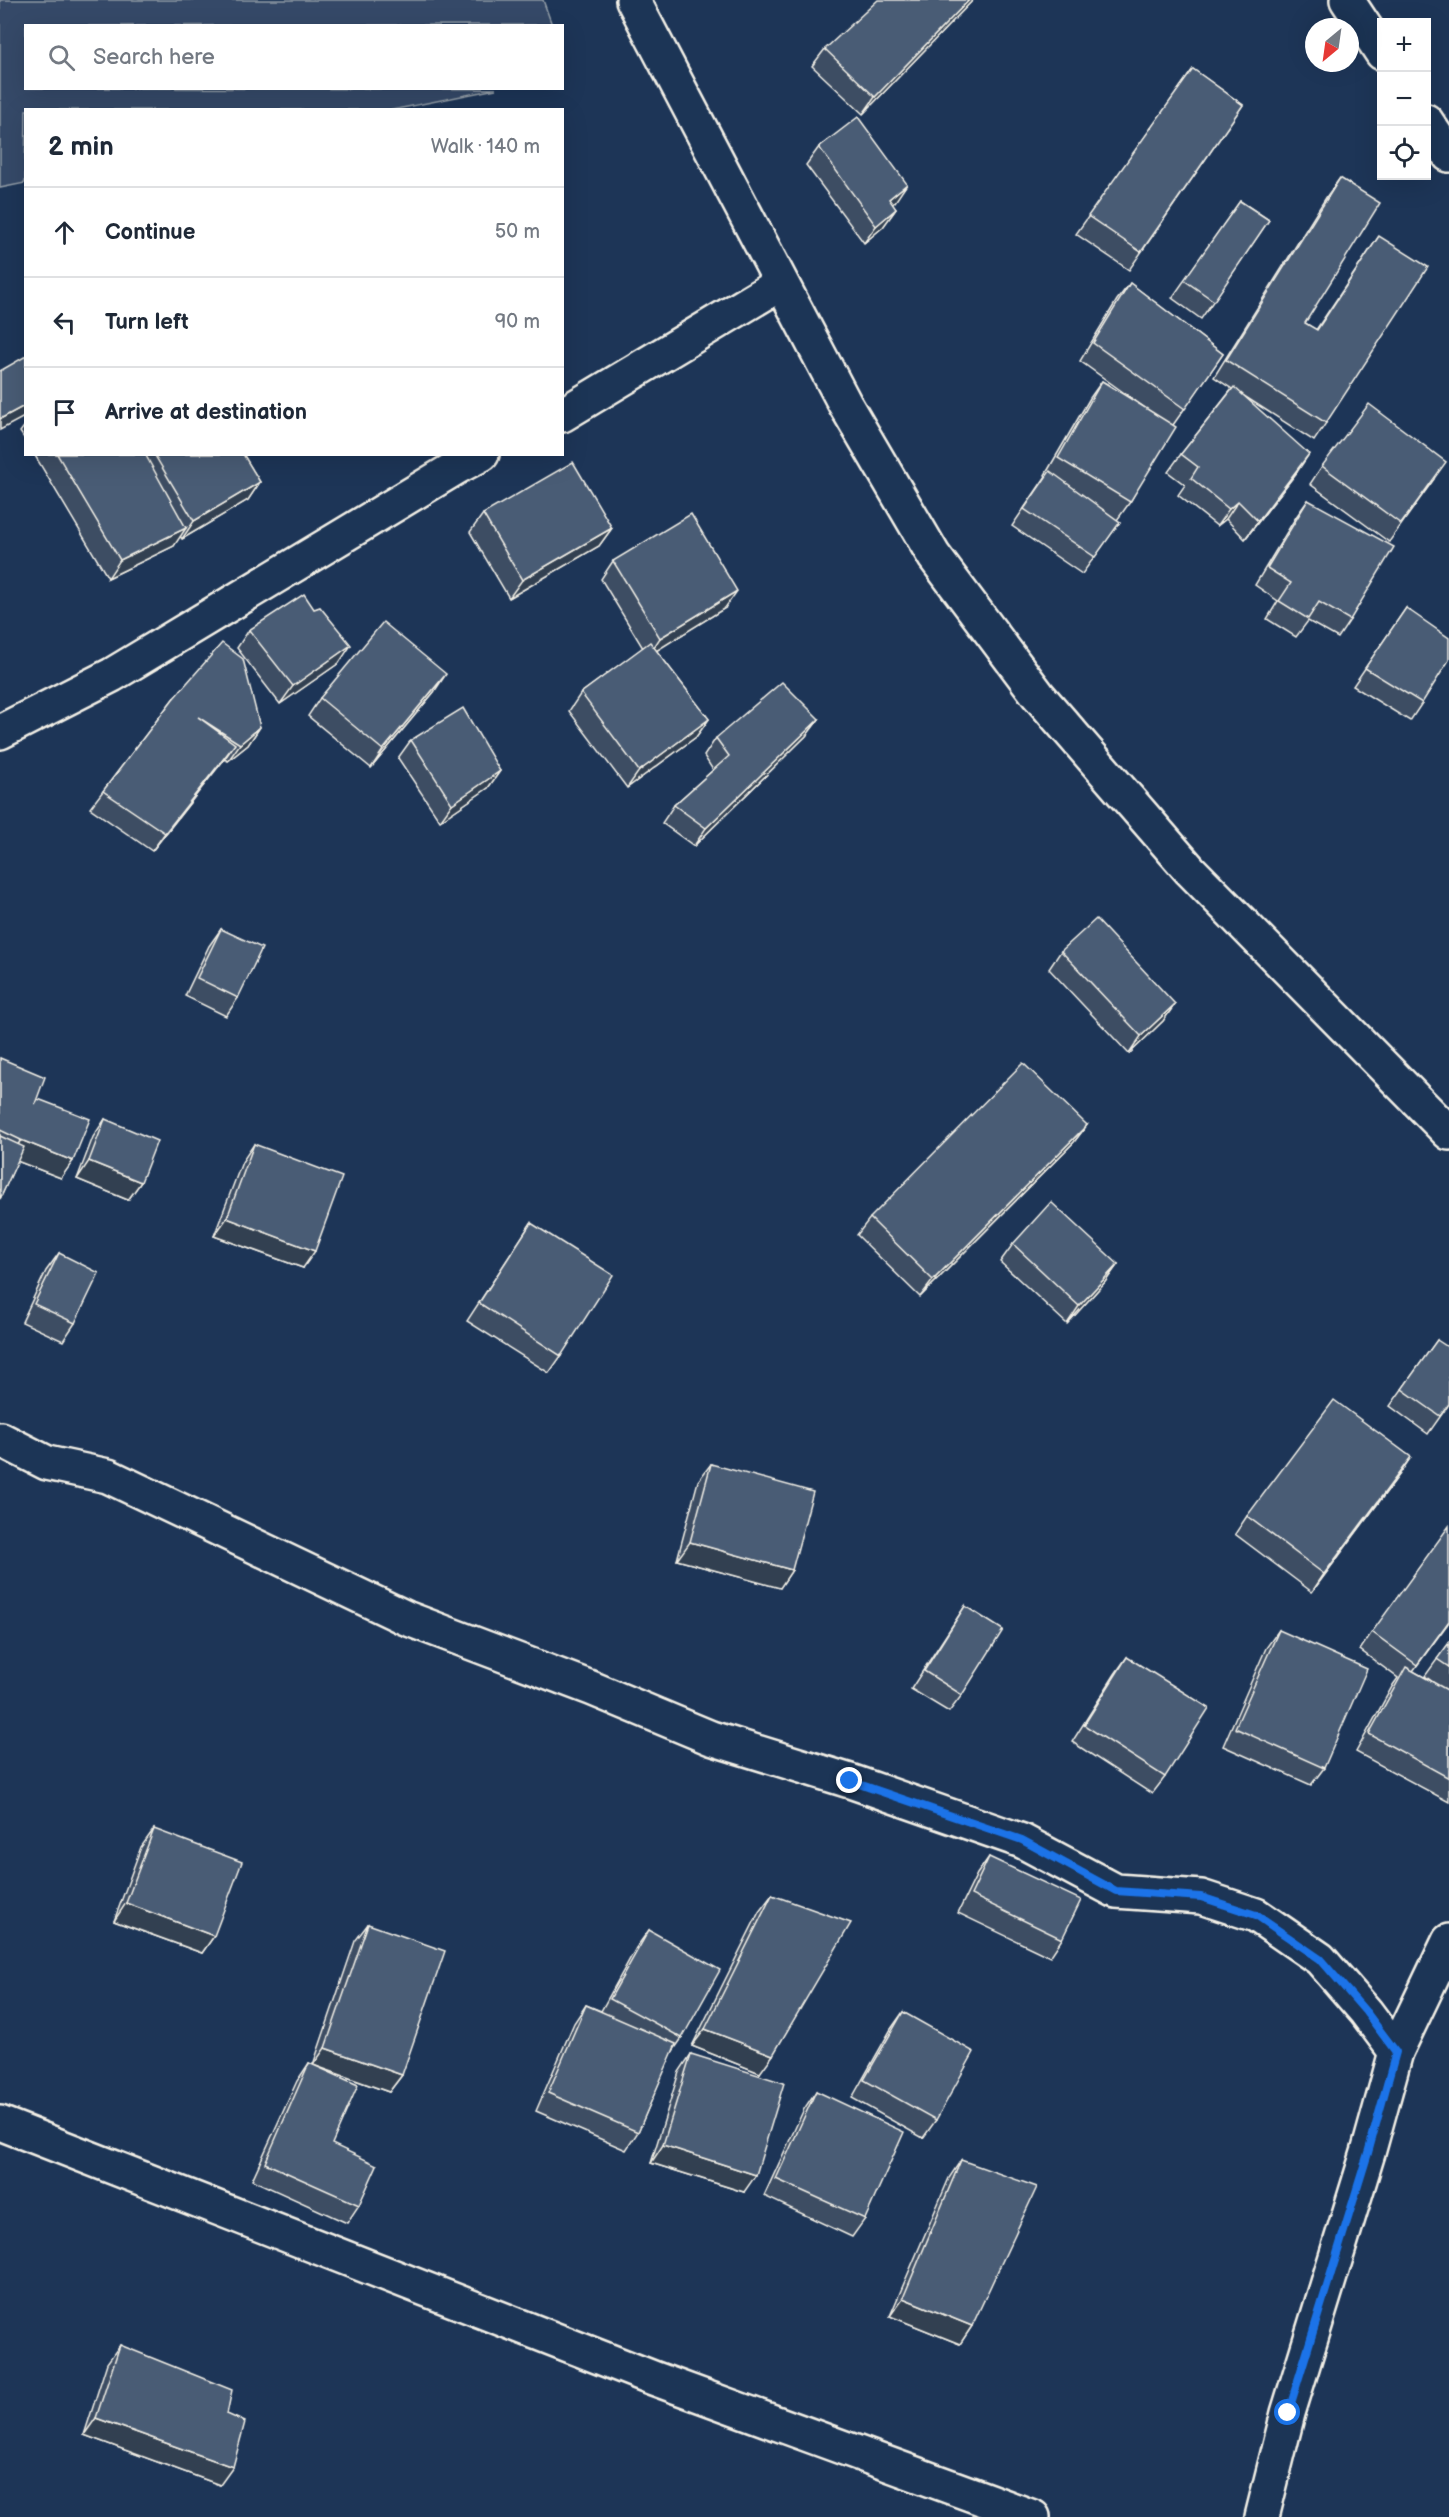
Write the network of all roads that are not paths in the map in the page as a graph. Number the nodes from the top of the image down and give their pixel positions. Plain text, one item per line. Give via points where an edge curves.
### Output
1 (633, 0) edge
2 (1347, 0) edge
3 (1377, 45) edge
4 (1429, 126) edge
5 (1449, 155) edge
6 (780, 284) junction
7 (564, 413) edge
8 (478, 456) edge
9 (0, 732) edge
10 (1449, 1133) edge
11 (0, 1439) edge
12 (1449, 1941) edge
13 (1396, 2052) junction
14 (0, 2123) edge
15 (1033, 2517) edge
16 (1262, 2517) edge

1 - 6 street
2 - 3 street
4 - 5 street
6 - 7 street
6 - 10 street via 934,556 1038,695 1190,870
8 - 9 street via 112,675
11 - 13 street via 47,1462 108,1476 406,1618 711,1738 1022,1840 1116,1891 1201,1897 1256,1915 1320,1959
12 - 13 street
13 - 16 street via 1288,2413
14 - 15 street via 652,2378

